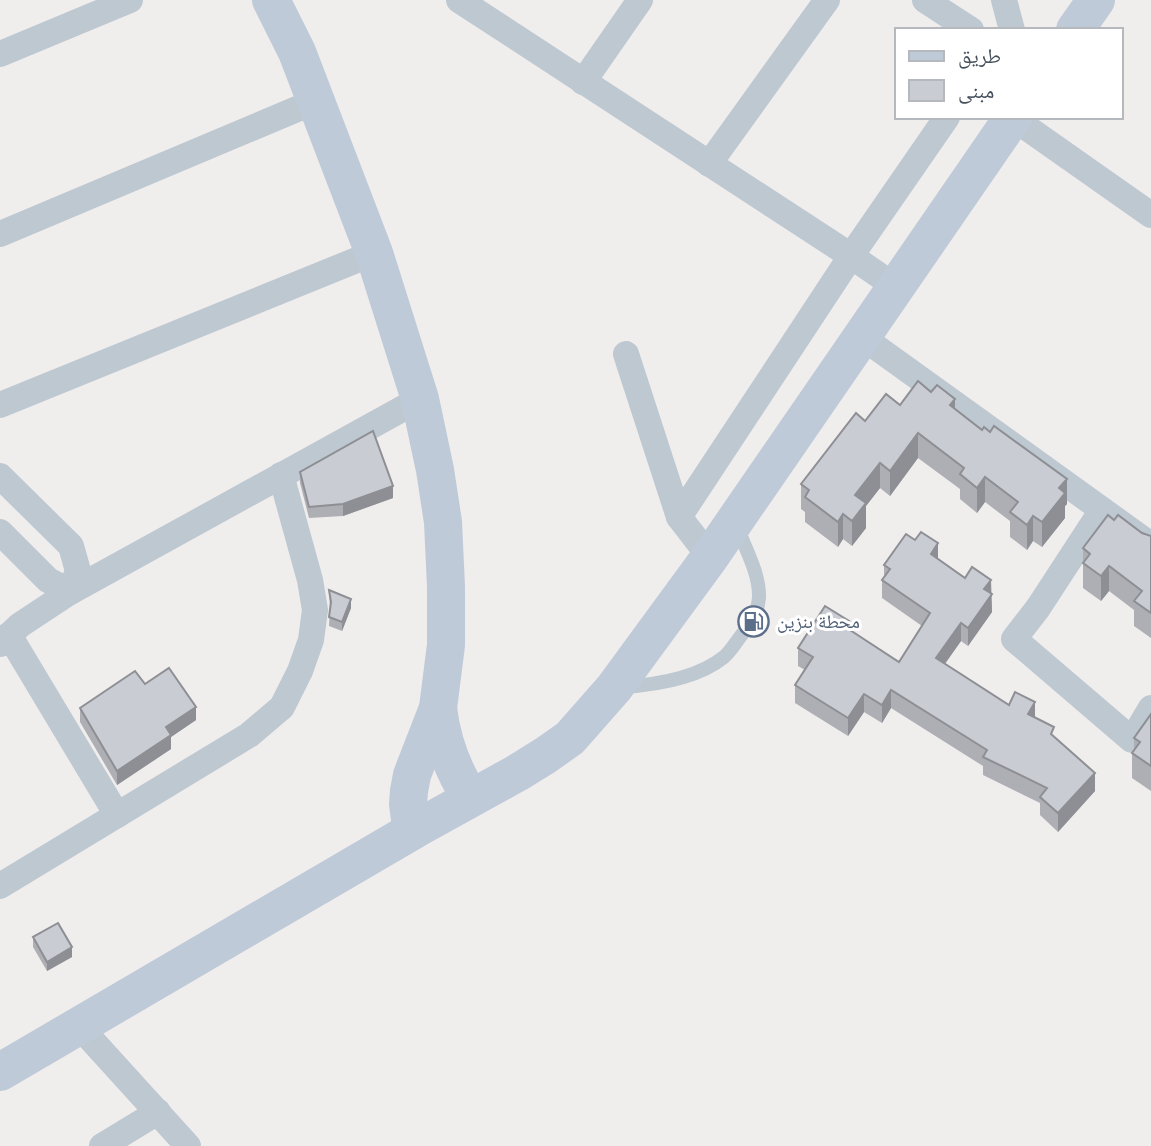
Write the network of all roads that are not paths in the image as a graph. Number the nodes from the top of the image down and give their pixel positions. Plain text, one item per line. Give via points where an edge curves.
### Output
1 (130, 0) edge
2 (271, 0) edge
3 (459, 0) edge
4 (640, 0) edge
5 (827, 0) edge
6 (925, 0) edge
7 (1004, 0) edge
8 (1096, 0) edge
9 (968, 28) edge
10 (1011, 28) edge
11 (1076, 28) edge
12 (0, 54) edge
13 (583, 82) junction
14 (316, 101) junction
15 (946, 119) edge
16 (1012, 119) edge
17 (1014, 119) edge
18 (709, 164) junction
19 (1151, 215) edge
20 (0, 234) edge
21 (374, 253) junction
22 (851, 256) junction
23 (896, 287) junction
24 (862, 337) junction
25 (626, 354) dead end
26 (420, 399) junction
27 (0, 405) edge
28 (281, 475) junction
29 (0, 476) edge
30 (1102, 510) junction
31 (679, 517) junction
32 (734, 522) junction
33 (0, 532) edge
34 (1151, 545) edge
35 (710, 557) junction
36 (70, 592) junction
37 (5, 640) edge
38 (614, 688) junction
39 (438, 708) junction
40 (1151, 708) edge
41 (470, 797) junction
42 (117, 815) junction
43 (414, 830) junction
44 (0, 887) edge
45 (79, 1026) junction
46 (0, 1072) edge
47 (158, 1112) junction
48 (102, 1146) edge
49 (188, 1146) edge

1 - 12 street
2 - 14 main road
3 - 13 street
4 - 13 street
5 - 18 street
6 - 9 street
7 - 10 street
8 - 11 main road
13 - 18 street
14 - 20 street
14 - 21 main road
15 - 22 street
16 - 23 main road
17 - 19 street
18 - 22 street
21 - 26 main road
21 - 27 street
22 - 23 street
22 - 31 street
23 - 24 main road
24 - 30 street
24 - 32 main road
25 - 31 street
26 - 28 street
26 - 39 main road via 443,522 446,645
28 - 36 street
28 - 42 street via 315,610 312,640 300,671 282,707 249,735
29 - 36 street via 71,546 78,571
30 - 34 street
30 - 40 street via 1014,639 1132,740
31 - 35 street
32 - 35 main road
32 - 38 lane via 757,584 758,610 752,620 725,656 703,669 652,685
33 - 36 street via 48,580
35 - 38 main road
36 - 37 street
37 - 42 street
38 - 41 main road via 570,738
39 - 41 main road via 447,755
39 - 43 main road via 412,775 408,804
41 - 43 main road
42 - 44 street
43 - 45 main road
45 - 46 main road
45 - 47 street
47 - 48 street
47 - 49 street

